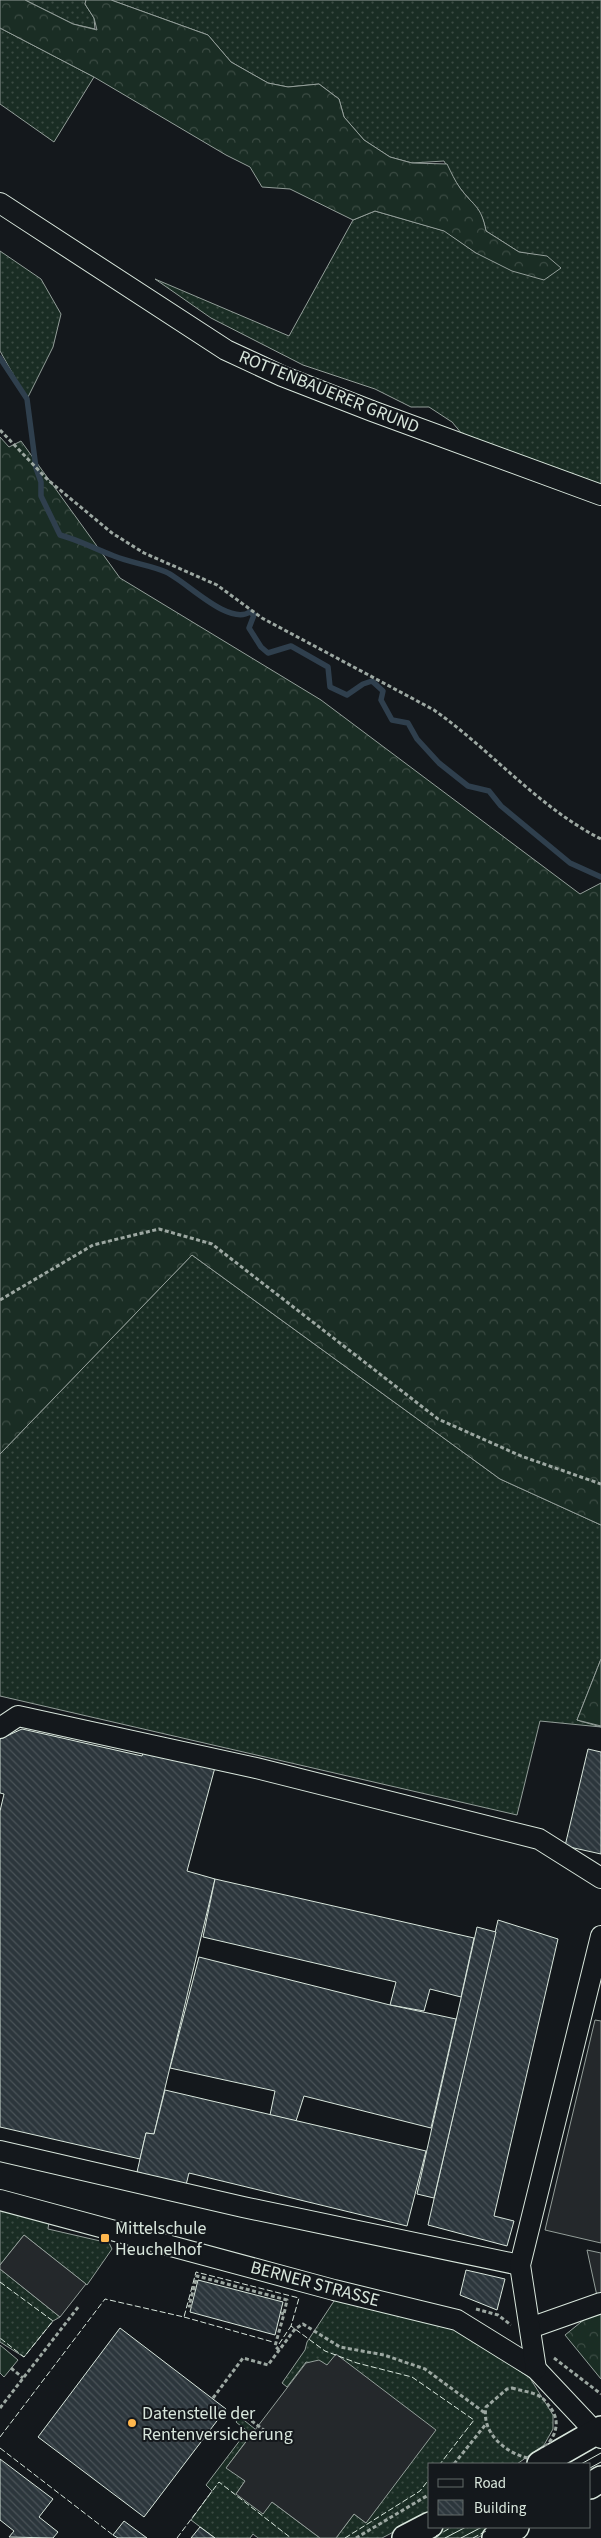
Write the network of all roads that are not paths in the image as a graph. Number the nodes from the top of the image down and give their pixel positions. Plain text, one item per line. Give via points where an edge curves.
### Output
1 (0, 203) edge
2 (601, 495) edge
3 (0, 1728) edge
4 (601, 1878) edge
5 (601, 1936) edge
6 (0, 2151) edge
7 (0, 2200) edge
8 (520, 2265) junction
9 (601, 2303) edge
10 (530, 2328) junction
11 (536, 2369) junction
12 (599, 2433) edge
13 (542, 2463) edge
14 (428, 2526) edge
15 (514, 2528) edge
16 (405, 2538) edge
17 (495, 2538) edge

1 - 2 street, ROTTENBAUERER GRUND via 226,350 372,412
3 - 4 street via 18,1716 256,1768 539,1839
5 - 8 street
6 - 8 street via 243,2208
7 - 11 street, BERNER STRASSE via 457,2320
8 - 10 street
9 - 10 street
10 - 11 street
11 - 12 street, BERNER STRASSE
12 - 13 main road
14 - 16 main road
15 - 17 main road

